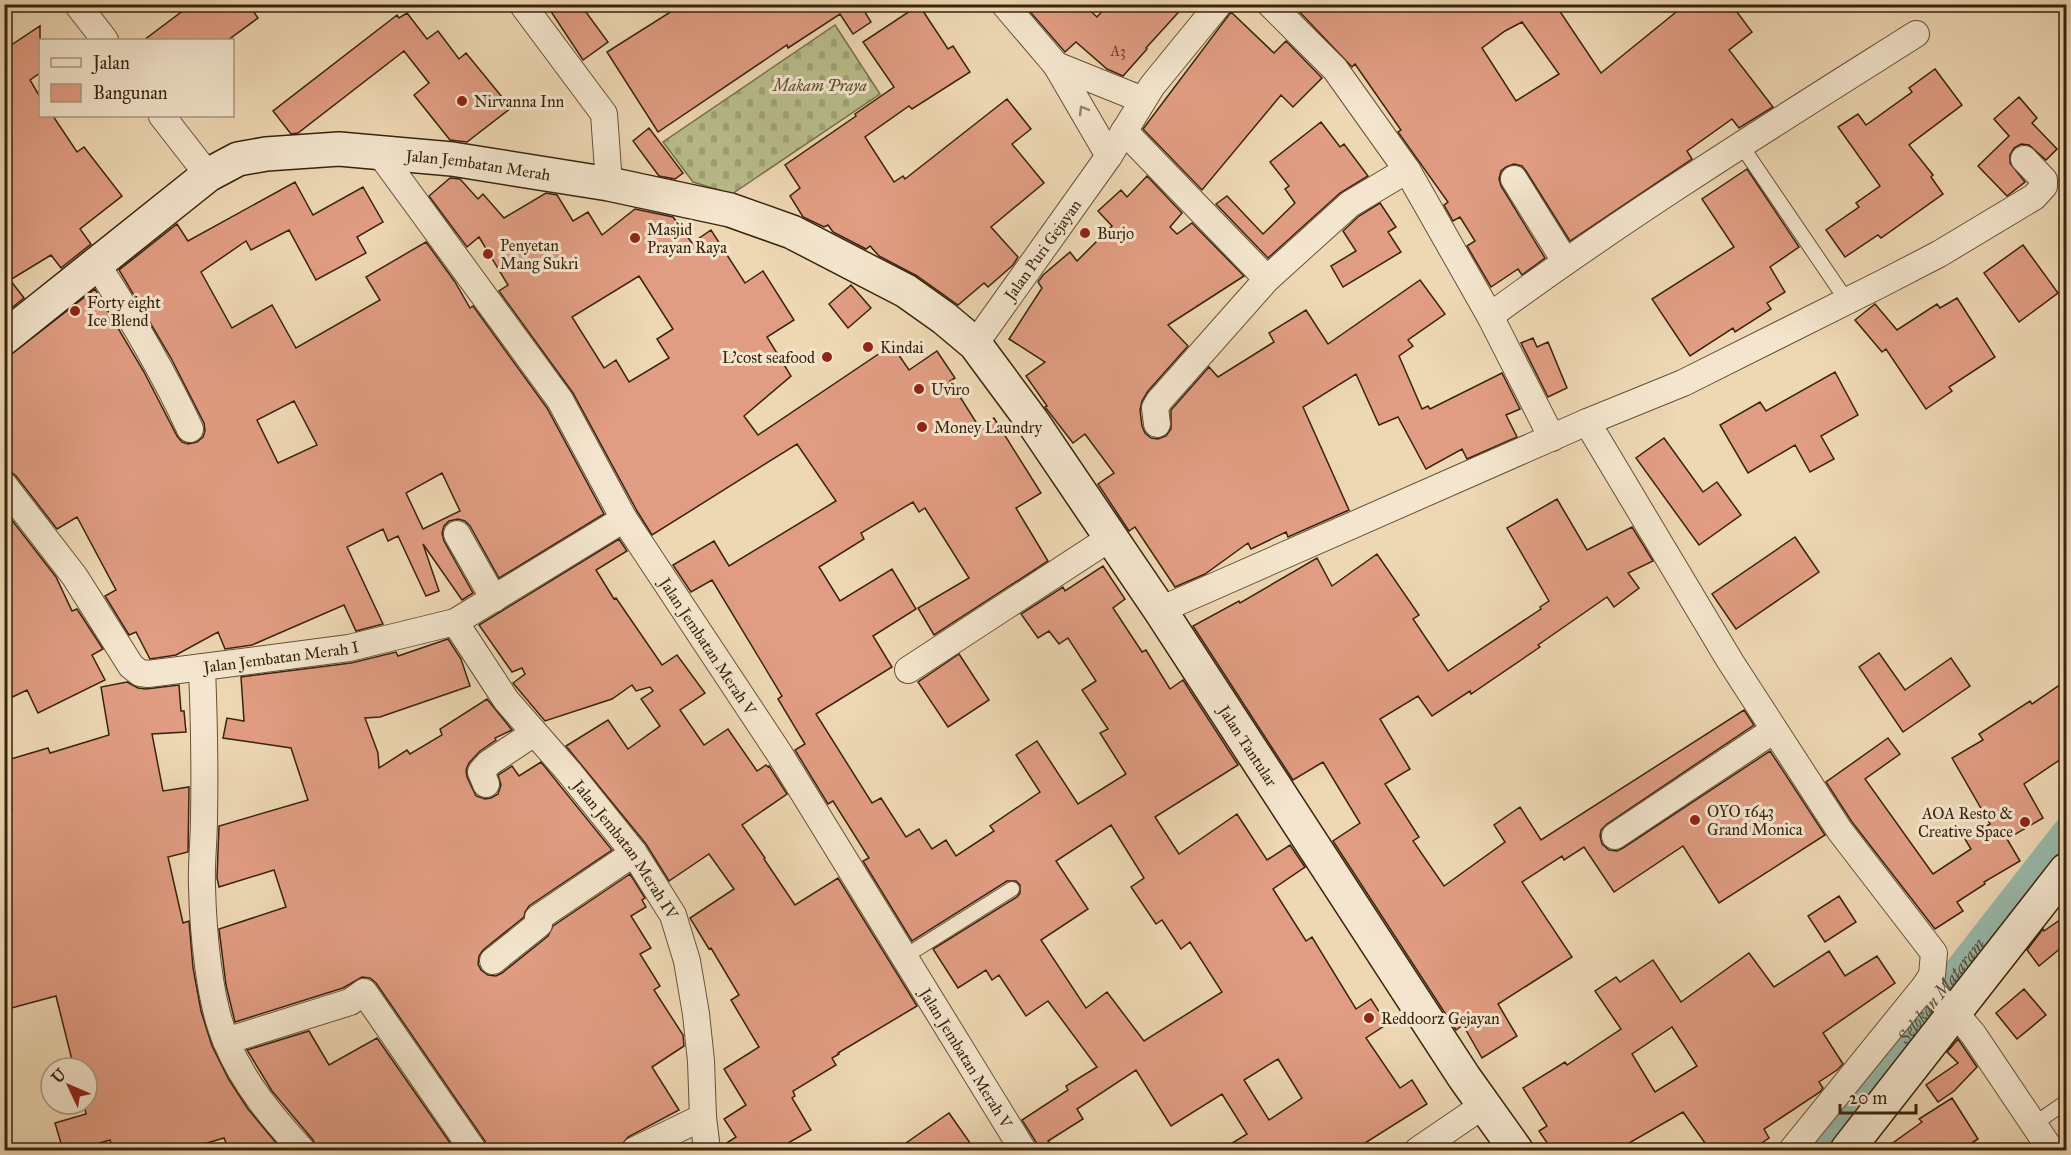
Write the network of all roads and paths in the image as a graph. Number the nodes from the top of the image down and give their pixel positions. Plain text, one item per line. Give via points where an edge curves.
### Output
1 (77, 4) edge
2 (522, 4) edge
3 (1219, 4) edge
4 (1270, 4) edge
5 (1005, 5) edge
6 (1916, 34) dead end
7 (104, 39) edge
8 (1056, 65) junction
9 (1143, 100) junction
10 (163, 117) edge
11 (1124, 131) junction
12 (1742, 145) junction
13 (378, 151) junction
14 (1109, 156) junction
15 (2024, 159) dead end
16 (1407, 170) junction
17 (208, 175) junction
18 (1514, 179) dead end
19 (609, 184) junction
20 (1564, 261) junction
21 (96, 263) junction
22 (1267, 279) junction
23 (1847, 301) junction
24 (1490, 316) junction
25 (4, 338) edge
26 (975, 344) junction
27 (1587, 422) junction
28 (1157, 424) dead end
29 (190, 429) dead end
30 (1552, 438) junction
31 (4, 485) edge
32 (624, 519) junction
33 (457, 534) dead end
34 (1110, 538) junction
35 (494, 599) junction
36 (1160, 610) junction
37 (454, 622) junction
38 (202, 668) junction
39 (908, 670) dead end
40 (1774, 730) junction
41 (534, 733) junction
42 (486, 784) dead end
43 (1615, 836) dead end
44 (634, 853) junction
45 (2067, 870) edge
46 (1012, 889) dead end
47 (904, 957) junction
48 (493, 962) dead end
49 (1939, 998) junction
50 (226, 1041) junction
51 (2067, 1101) edge
52 (1484, 1106) junction
53 (704, 1117) junction
54 (2034, 1124) junction
55 (1803, 1148) edge
56 (302, 1150) edge
57 (472, 1150) edge
58 (635, 1150) edge
59 (707, 1150) edge
60 (1023, 1150) edge
61 (1418, 1150) edge
62 (1516, 1150) edge
63 (1848, 1150) edge
64 (2051, 1150) edge

1 - 7 street
2 - 19 street via 604,114
3 - 9 street, Jalan Puri Gejayan
4 - 16 street via 1335,69
5 - 8 street
6 - 12 street
8 - 9 street
14 -> 8 street
9 - 11 street, Jalan Puri Gejayan
10 - 17 street
11 - 14 street, Jalan Puri Gejayan
11 - 22 street
12 - 20 street
12 - 23 lane
13 - 17 street, Jalan Jembatan Merah via 339,149 266,154 238,159
13 - 19 street, Jalan Jembatan Merah
13 - 32 street, Jalan Jembatan Merah V via 560,400
14 - 26 street, Jalan Puri Gejayan
15 - 23 street via 2044,180 2044,186 2034,196 1938,254
16 - 22 street via 1350,204
16 - 24 street
17 - 21 street, Jalan Jembatan Merah
18 - 20 street
19 - 26 street, Jalan Jembatan Merah via 730,210 792,232 906,291
20 - 24 street
21 - 25 street, Jalan Jembatan Merah
21 - 29 street via 129,314
22 - 28 street via 1159,401 1155,408
23 - 27 street via 1683,383
24 - 30 street
26 - 34 street, Jalan Tantular
27 - 30 street
27 - 40 street
30 - 36 street
31 - 38 street, Jalan Jembatan Merah I via 75,577 134,670 148,674
32 - 35 street, Jalan Jembatan Merah I
32 - 47 street, Jalan Jembatan Merah V via 779,753
33 - 35 street
34 - 36 street, Jalan Tantular
34 - 39 street
35 - 37 street, Jalan Jembatan Merah I
36 - 52 street, Jalan Tantular
37 - 38 street, Jalan Jembatan Merah I via 349,648
37 - 41 street, Jalan Jembatan Merah IV via 506,700
38 - 50 street via 202,886 212,984
40 - 43 street
40 - 49 street via 1840,831 1934,953 1932,975
41 - 42 street via 481,772
41 - 44 street, Jalan Jembatan Merah IV
44 - 48 street via 538,918 538,924
44 - 53 street, Jalan Jembatan Merah IV via 672,915 687,961 702,1061
45 - 49 street
46 - 47 lane
47 - 60 street, Jalan Jembatan Merah V
49 - 54 street via 1973,1034
49 - 55 street
49 - 63 street
50 - 56 street via 252,1090
50 - 57 street via 350,1002 364,992
51 - 54 lane
52 - 61 street
52 - 62 street, Jalan Tantular
53 - 58 street
53 - 59 street, Jalan Jembatan Merah IV
54 - 64 street

